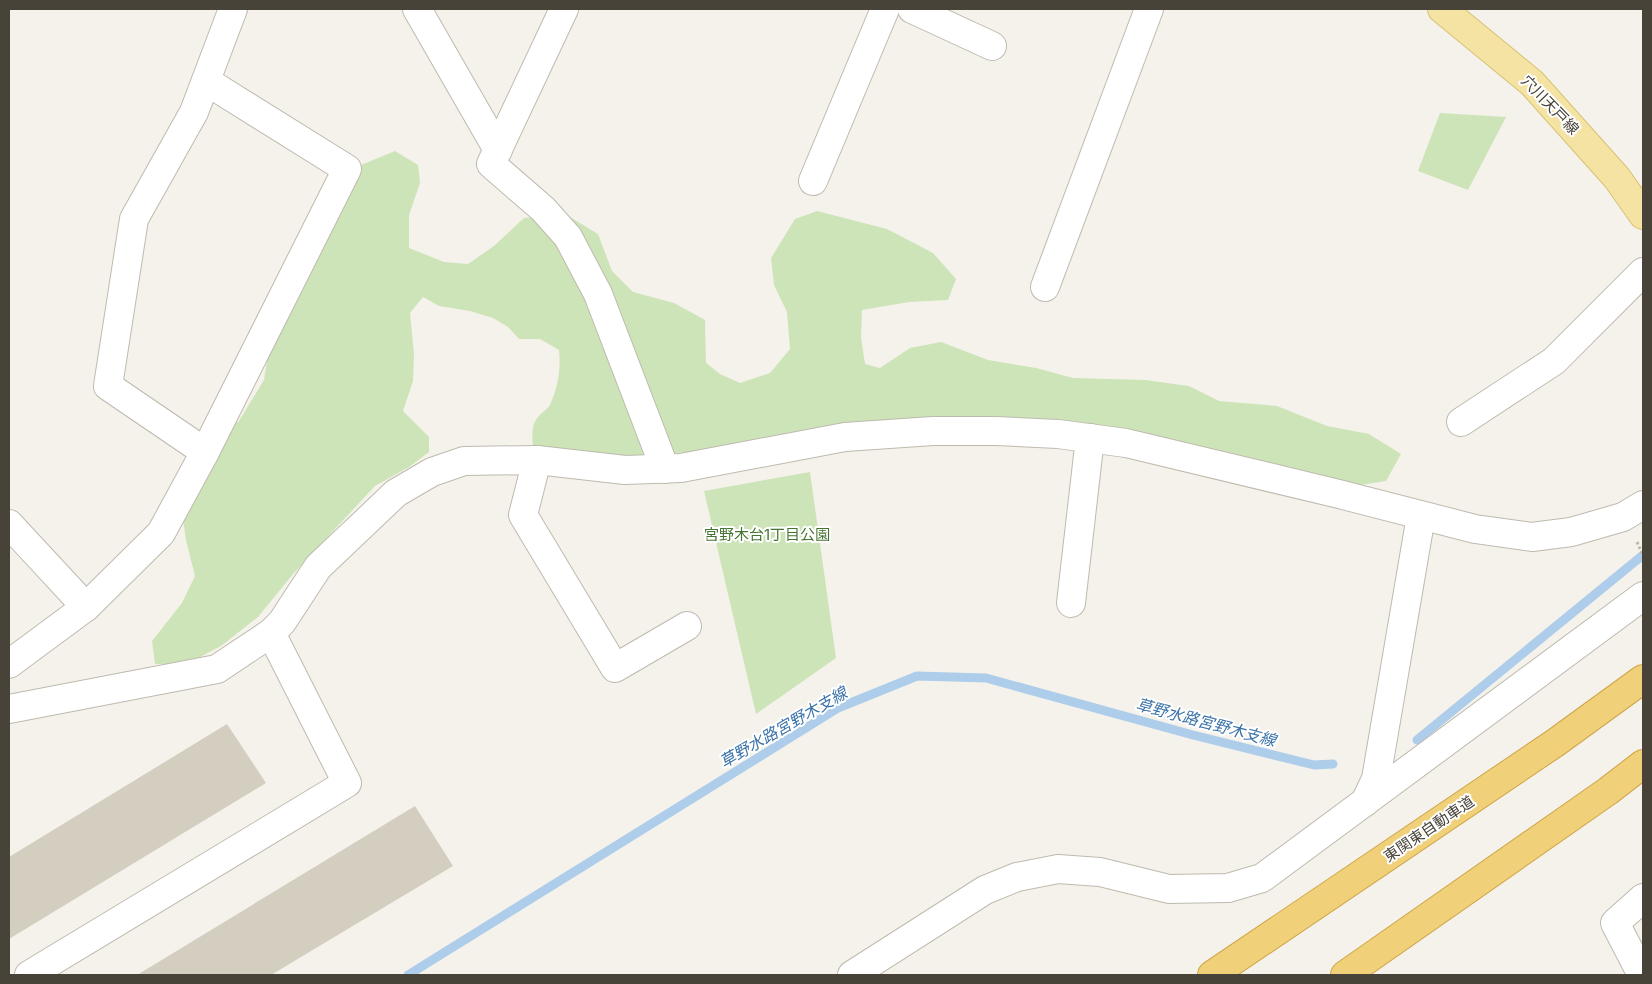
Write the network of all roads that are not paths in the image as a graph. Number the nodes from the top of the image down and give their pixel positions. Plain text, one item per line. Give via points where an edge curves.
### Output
1 (233, 9) edge
2 (417, 9) edge
3 (564, 9) edge
4 (884, 9) edge
5 (912, 9) edge
6 (1149, 9) edge
7 (1442, 9) edge
8 (992, 46) dead end
9 (206, 81) junction
10 (498, 150) junction
11 (813, 181) dead end
12 (1643, 215) edge
13 (1643, 272) edge
14 (1045, 287) dead end
15 (1460, 422) dead end
16 (1090, 438) junction
17 (205, 452) junction
18 (538, 460) junction
19 (665, 468) junction
20 (1643, 505) edge
21 (1421, 516) junction
22 (9, 524) edge
23 (1643, 596) edge
24 (1071, 603) dead end
25 (86, 607) junction
26 (687, 626) dead end
27 (271, 634) junction
28 (9, 664) edge
29 (1643, 679) edge
30 (9, 710) edge
31 (1643, 764) edge
32 (1366, 802) junction
33 (1643, 898) edge
34 (29, 975) edge
35 (852, 975) edge
36 (1212, 975) edge
37 (1345, 975) edge
38 (1642, 975) edge

1 - 9 street
2 - 10 street
3 - 10 street
4 - 11 street
5 - 8 street
6 - 14 street
7 - 12 main road, 穴川天戸線 via 1532,83 1617,178
9 - 17 street via 194,112 134,219 108,386
9 - 17 street via 347,169
10 - 19 street via 491,164 543,209 568,237 598,294
13 - 15 street via 1554,361
16 - 19 street via 996,431 923,431 845,437 681,468
16 - 21 street via 1126,443
16 - 24 street
17 - 25 street via 161,533
18 - 19 street via 625,470
18 - 26 street via 524,515 615,668
18 - 27 street via 464,461 432,472 396,493 318,567
20 - 21 street via 1623,517 1571,532 1532,537 1475,529
21 - 32 street via 1376,779
22 - 25 street
23 - 32 street
25 - 28 street
27 - 30 street via 217,669
27 - 34 street via 347,783
29 - 36 highway, 東関東自動車道 via 1555,744
31 - 37 highway
32 - 35 street via 1262,878 1228,888 1170,889 1100,872 1058,869 1017,877 985,890
33 - 38 street via 1614,923

